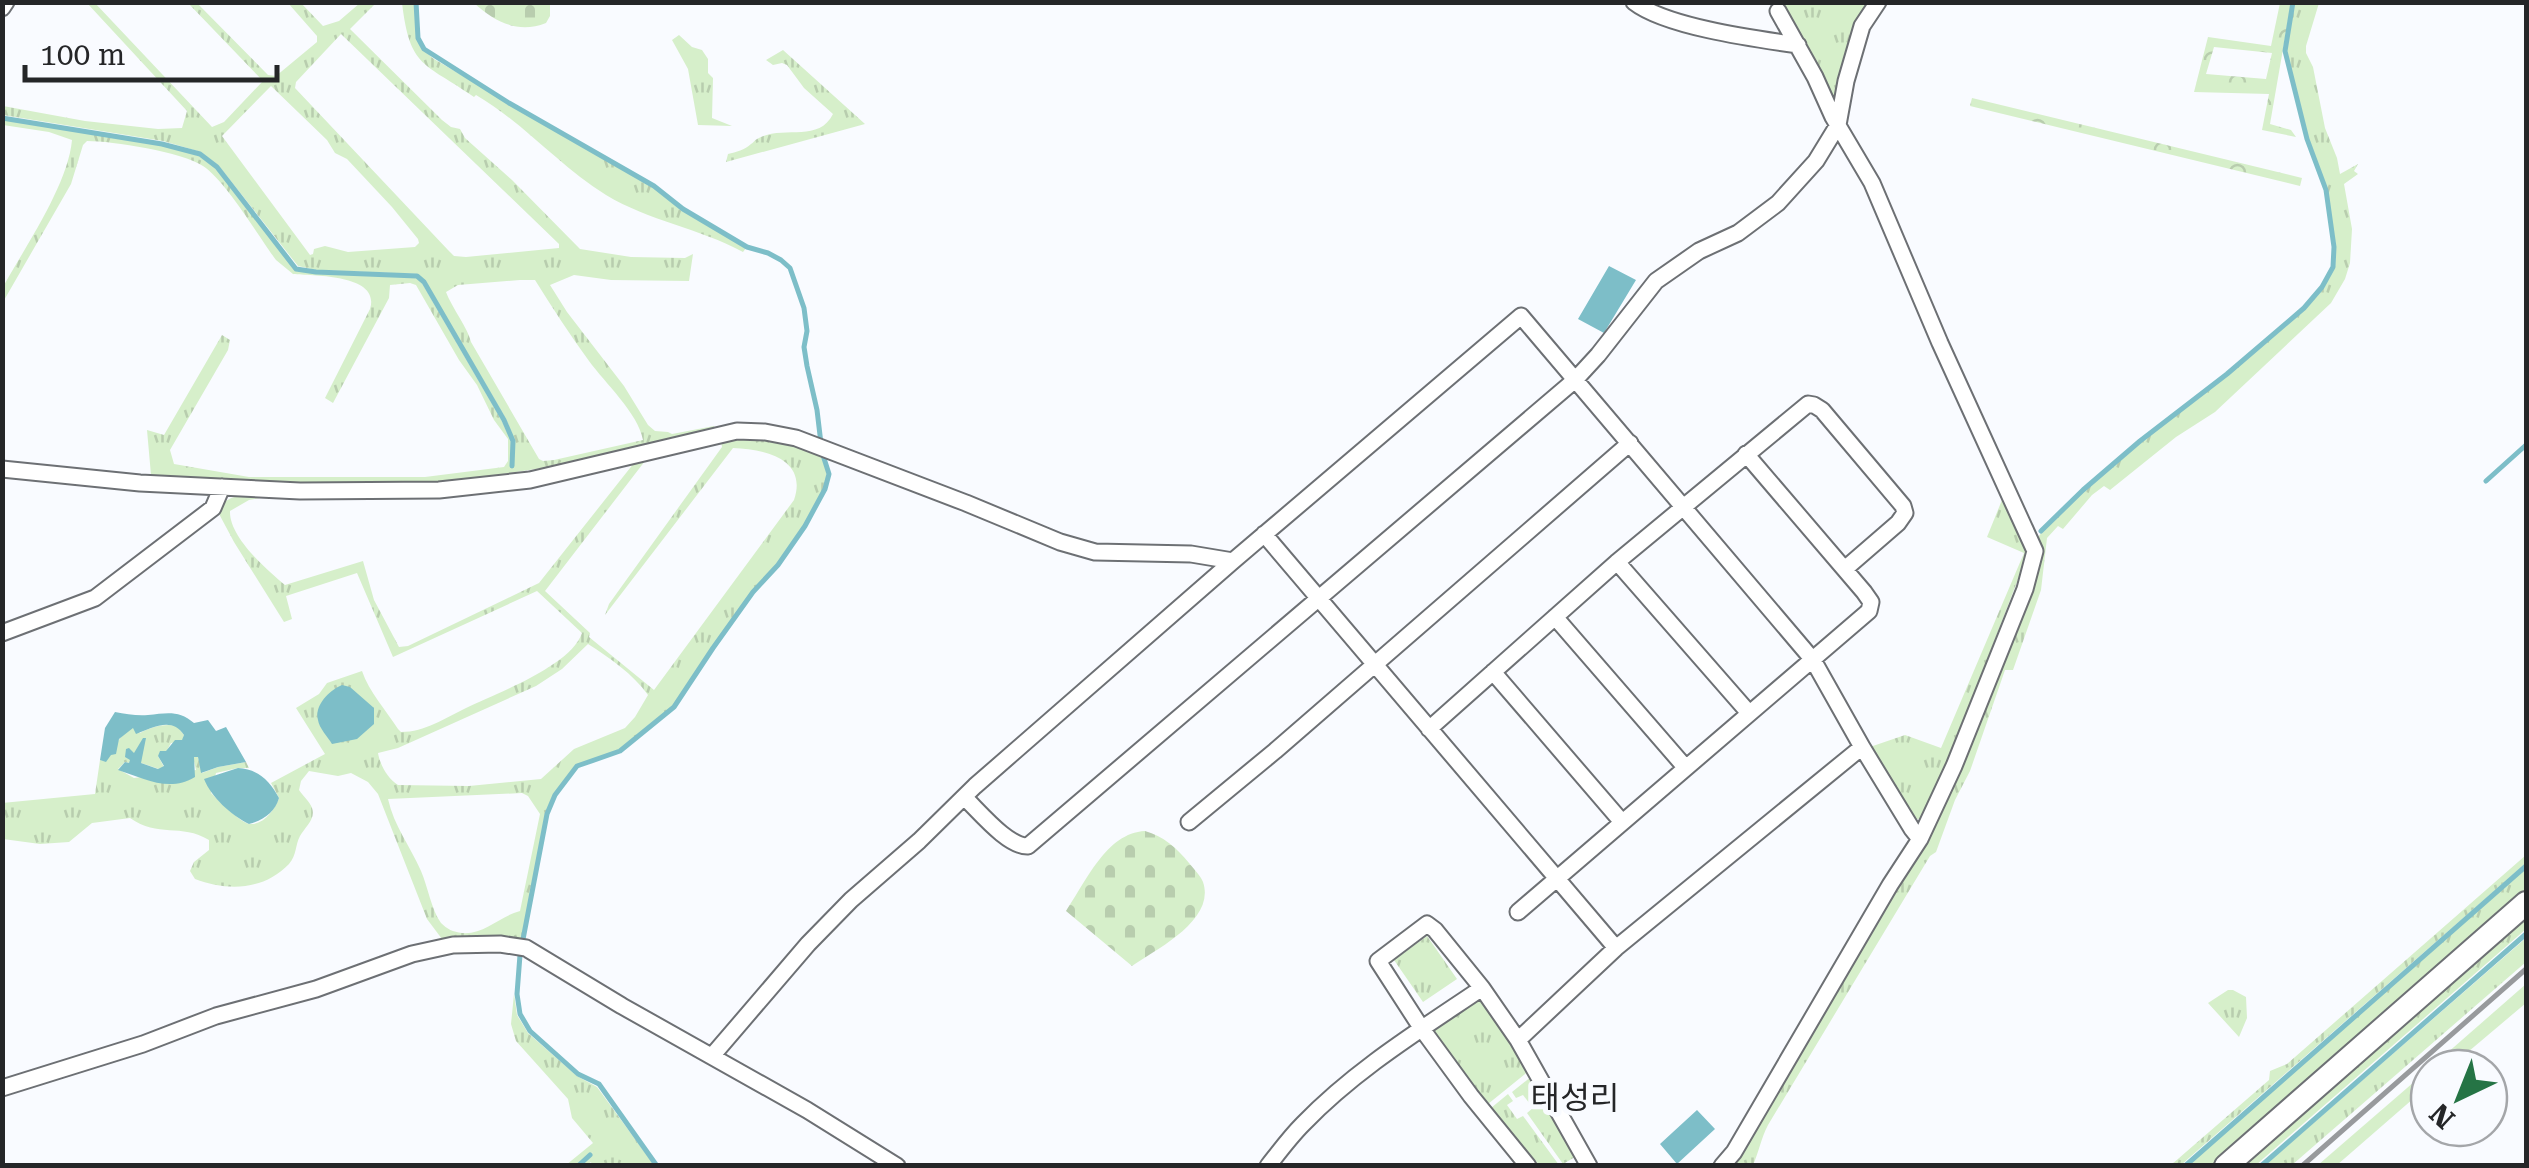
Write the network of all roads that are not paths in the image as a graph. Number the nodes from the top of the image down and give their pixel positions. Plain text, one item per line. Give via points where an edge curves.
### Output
1 (1634, 2) edge
2 (1878, 2) edge
3 (1778, 11) dead end
4 (1798, 45) junction
5 (1838, 126) junction
6 (1575, 380) junction
7 (1630, 442) junction
8 (1746, 454) junction
9 (2, 469) edge
10 (222, 487) junction
11 (1684, 506) junction
12 (1264, 534) junction
13 (1232, 562) junction
14 (1617, 562) junction
15 (1846, 568) junction
16 (1319, 599) junction
17 (1555, 617) junction
18 (2, 634) edge
19 (1813, 660) junction
20 (1374, 664) junction
21 (1494, 672) junction
22 (1749, 714) junction
23 (1429, 729) junction
24 (1862, 747) junction
25 (1685, 768) junction
26 (964, 797) junction
27 (1189, 822) dead end
28 (1622, 822) junction
29 (1920, 838) junction
30 (1556, 879) junction
31 (2526, 904) edge
32 (1518, 912) dead end
33 (1616, 948) junction
34 (1482, 988) junction
35 (1422, 1029) junction
36 (1518, 1040) junction
37 (712, 1056) junction
38 (2, 1088) edge
39 (896, 1166) edge
40 (1268, 1166) edge
41 (1528, 1166) edge
42 (1589, 1166) edge
43 (1722, 1166) edge
44 (2226, 1166) edge

1 - 4 street via 1654,15
2 - 5 street via 1862,26
3 - 4 street
4 - 5 street
5 - 6 street via 1778,203 1656,281
5 - 29 street via 1872,183 2035,551 2018,607
6 - 7 street
6 - 12 street via 1521,316
6 - 16 street
7 - 11 street
7 - 20 street
8 - 11 street
8 - 15 street
8 - 15 street via 1808,404 1836,425 1905,513
9 - 10 street
10 - 13 street via 438,490 530,480 737,431 765,432 1094,552 1192,554
10 - 18 street via 213,508 95,598
11 - 14 street
11 - 19 street
12 - 13 street
12 - 16 street
13 - 26 street
14 - 17 street
14 - 22 street
15 - 19 street via 1869,610
16 - 20 street
16 - 26 street via 1028,846 1007,838
17 - 21 street
17 - 25 street
19 - 22 street
19 - 24 street
20 - 23 street
20 - 27 street
21 - 23 street
21 - 28 street
22 - 25 street
23 - 30 street
24 - 29 street
24 - 33 street
25 - 28 street
26 - 37 street via 850,900
28 - 30 street
29 - 43 street
30 - 32 street
30 - 33 street
31 - 44 main road
33 - 36 street
34 - 35 street
34 - 35 street via 1435,930 1419,928 1378,961
34 - 36 street
35 - 40 street via 1344,1086
35 - 41 street
36 - 42 street
37 - 38 street via 521,947 454,945
37 - 39 street

